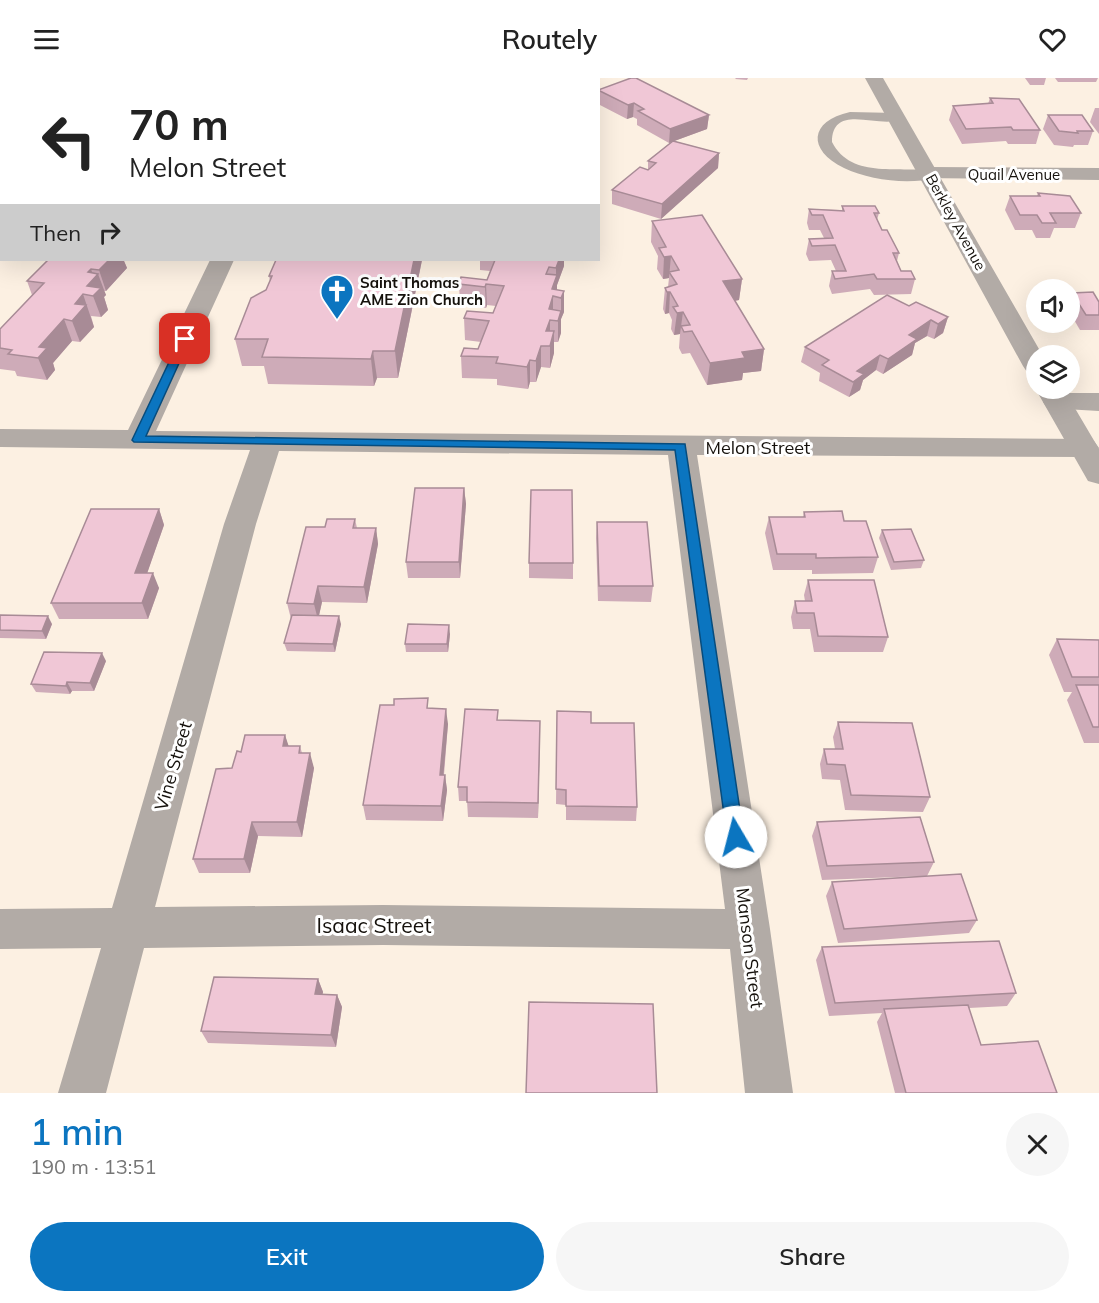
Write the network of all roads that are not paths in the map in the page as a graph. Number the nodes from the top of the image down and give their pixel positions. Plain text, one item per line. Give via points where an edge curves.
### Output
1 (874, 78) edge
2 (896, 117) junction
3 (929, 174) junction
4 (1099, 174) edge
5 (222, 261) edge
6 (1026, 348) edge
7 (1055, 399) edge
8 (1079, 399) edge
9 (1099, 402) edge
10 (0, 438) edge
11 (138, 440) junction
12 (268, 440) junction
13 (681, 446) junction
14 (1084, 448) junction
15 (1099, 474) edge
16 (0, 928) edge
17 (128, 928) junction
18 (749, 929) junction
19 (82, 1093) edge
20 (769, 1093) edge

1 - 2 street, Berkley Avenue
2 - 3 street, Berkley Avenue
2 - 3 lane via 837,119 828,124 826,146 848,164 866,171 886,175
3 - 4 street, Quail Avenue
3 - 6 street, Berkley Avenue
5 - 11 street
7 - 14 street
8 - 9 street
10 - 11 street, Melon Street
11 - 12 street, Melon Street
12 - 13 street, Melon Street
12 - 17 street, Vine Street via 240,524
13 - 14 street, Melon Street
13 - 18 street, Manson Street
14 - 15 street
16 - 17 street, Isaac Street
17 - 18 street, Isaac Street via 383,925
17 - 19 street, Vine Street
18 - 20 street, Manson Street

